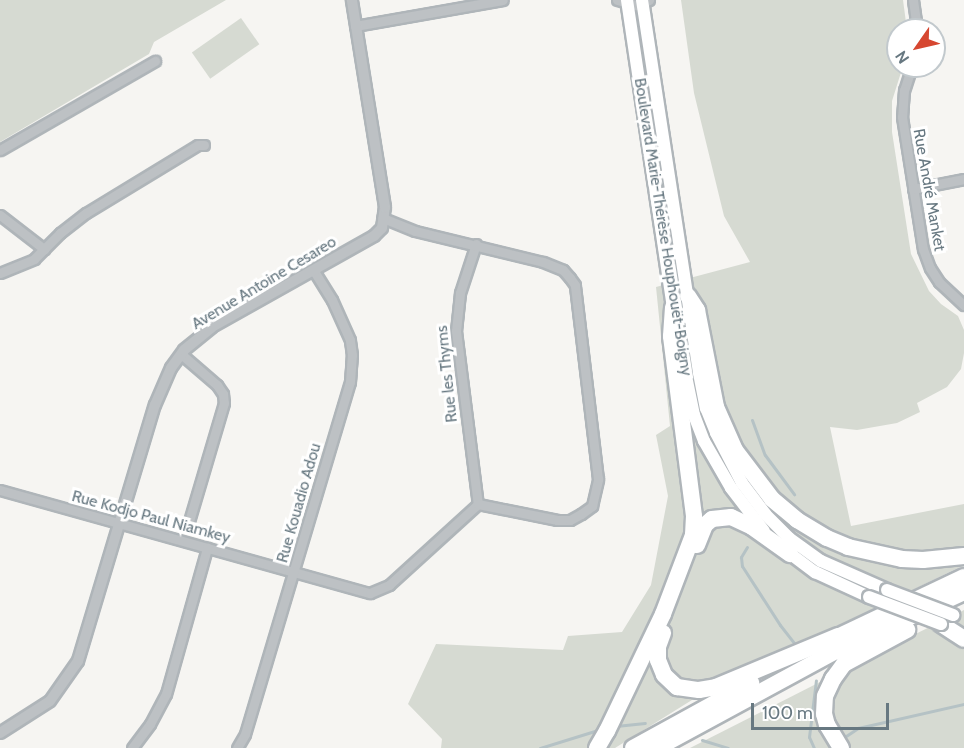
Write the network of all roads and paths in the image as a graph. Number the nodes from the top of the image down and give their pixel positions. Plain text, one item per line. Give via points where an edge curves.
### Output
1 (352, 0) edge
2 (503, 0) edge
3 (913, 0) edge
4 (645, 1) edge
5 (624, 2) edge
6 (915, 18) edge
7 (355, 26) junction
8 (155, 60) dead end
9 (908, 78) edge
10 (204, 145) dead end
11 (0, 150) edge
12 (964, 179) edge
13 (913, 189) junction
14 (0, 215) edge
15 (382, 218) junction
16 (476, 244) junction
17 (44, 249) junction
18 (313, 270) junction
19 (0, 273) edge
20 (688, 296) junction
21 (964, 305) edge
22 (673, 307) junction
23 (181, 354) junction
24 (0, 490) edge
25 (478, 504) junction
26 (189, 521) dead end
27 (119, 524) junction
28 (207, 548) junction
29 (790, 554) junction
30 (964, 556) edge
31 (294, 572) junction
32 (964, 577) edge
33 (964, 592) edge
34 (964, 601) edge
35 (953, 619) edge
36 (964, 631) edge
37 (838, 636) junction
38 (964, 639) edge
39 (672, 732) junction
40 (0, 733) edge
41 (838, 744) edge
42 (646, 745) edge
43 (132, 748) edge
44 (237, 748) edge
45 (597, 748) edge

1 - 7 street
2 - 7 street
3 - 6 street
4 - 5 street
4 - 20 main road, Boulevard Marie-Thérèse Houphouët-Boigny
5 - 22 main road, Boulevard Marie-Thérèse Houphouët-Boigny via 664,231
7 - 15 street via 385,207
8 - 11 street
9 - 13 street, Rue André Manket via 902,117
10 - 17 street via 191,149 86,213
12 - 13 street
13 - 21 street, Rue André Manket via 930,268
14 - 17 street
15 - 16 street via 415,231
15 - 18 street, Avenue Antoine Cesareo via 382,228 374,236
16 - 25 street, Rue les Thyms via 460,293 456,331
16 - 25 street via 563,270 575,285 598,479 592,506 570,520
17 - 19 street via 34,259
18 - 23 street, Avenue Antoine Cesareo via 212,327
18 - 31 street, Rue Kouadio Adou via 332,300 350,340 352,355 350,382
20 - 30 highway via 698,310 716,407 735,450 772,499 826,538 856,549 923,561
20 - 35 main road, Boulevard Marie-Thérèse Houphouët-Boigny, bridge via 706,408 742,483 765,514 802,549 848,574
22 - 29 main road, Boulevard Marie-Thérèse Houphouët-Boigny via 694,415 704,441 746,509
22 - 45 highway via 671,336 694,516 693,535 663,614
23 - 26 street via 217,385 224,403
23 - 27 street, Avenue Antoine Cesareo via 155,405
24 - 27 street, Rue Kodjo Paul Niamkey
25 - 31 street, Rue Kodjo Paul Niamkey via 381,590 360,591
27 - 28 street, Rue Kodjo Paul Niamkey
27 - 40 street, Avenue Antoine Cesareo via 84,644 70,675 50,701
28 - 31 street, Rue Kodjo Paul Niamkey
28 - 43 street via 166,694
29 - 35 main road, Boulevard Marie-Thérèse Houphouët-Boigny, bridge via 815,572 868,597
29 - 37 highway via 731,517 712,519 705,525 658,647 660,668 677,687 716,687
31 - 44 street, Rue Kouadio Adou via 245,734
32 - 37 highway
33 - 39 highway via 836,651 701,722
34 - 41 highway via 844,664 825,696 824,714
35 - 36 main road, Boulevard Marie-Thérèse Houphouët-Boigny
35 - 38 highway
37 - 39 highway
39 - 42 highway

